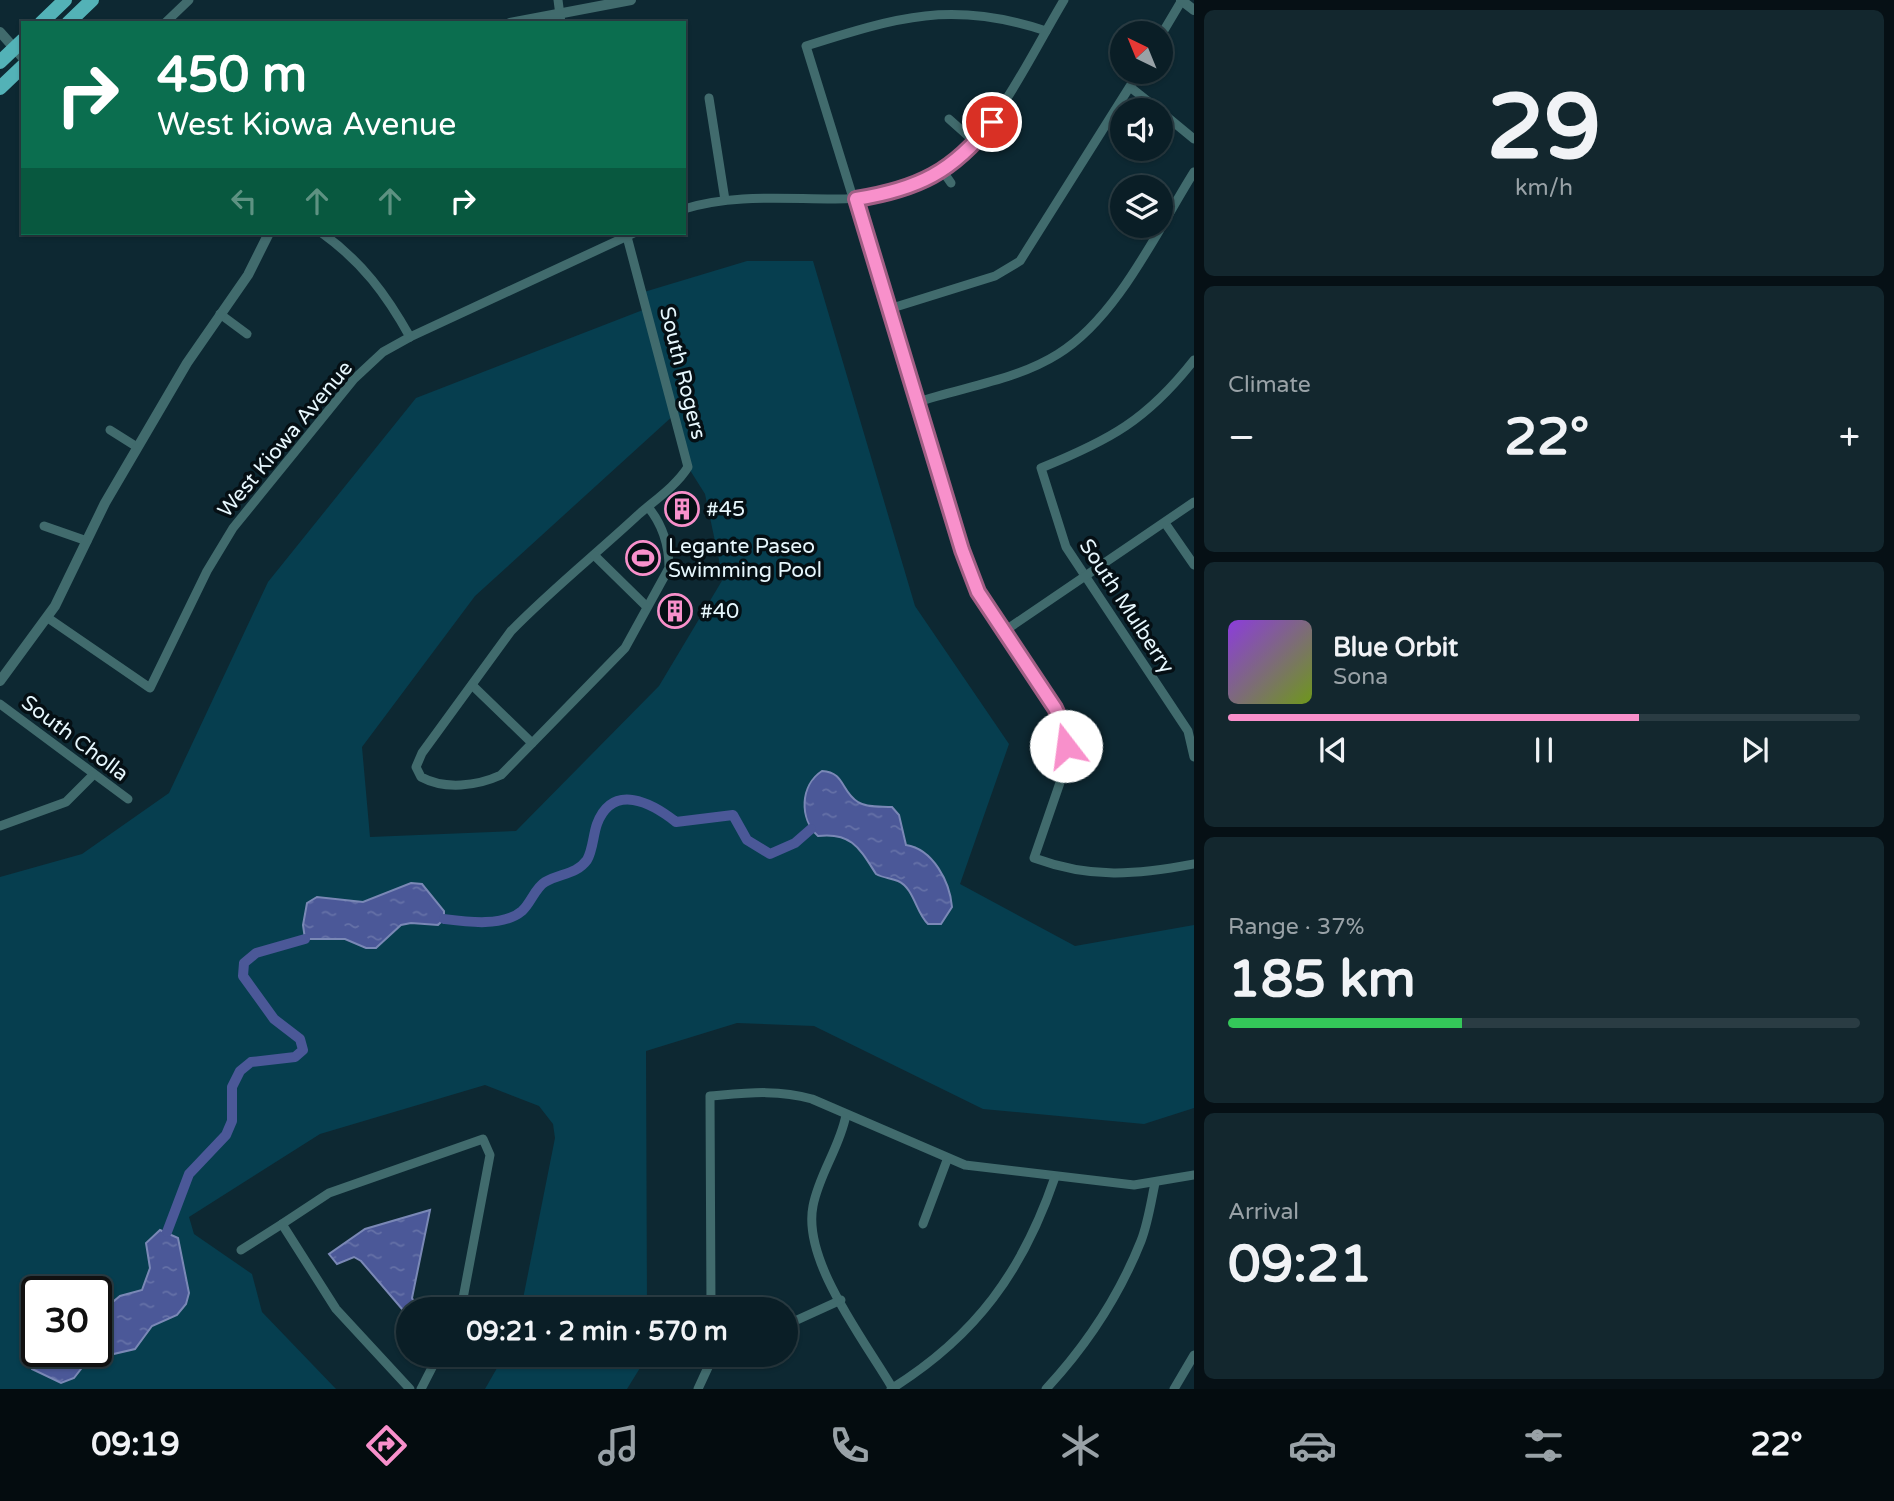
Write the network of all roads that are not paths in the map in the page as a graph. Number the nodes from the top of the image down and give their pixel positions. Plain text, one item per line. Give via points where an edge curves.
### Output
1 (65, 0) edge
2 (92, 0) edge
3 (189, 0) edge
4 (558, 0) edge
5 (631, 0) edge
6 (1064, 0) edge
7 (1182, 0) edge
8 (1194, 10) edge
9 (560, 19) edge
10 (43, 21) edge
11 (70, 21) edge
12 (167, 21) edge
13 (535, 21) edge
14 (1170, 21) edge
15 (1045, 31) junction
16 (0, 32) edge
17 (20, 49) edge
18 (0, 62) edge
19 (21, 68) edge
20 (1132, 84) edge
21 (1130, 87) junction
22 (0, 88) edge
23 (709, 98) dead end
24 (1144, 98) edge
25 (949, 119) dead end
26 (1173, 122) edge
27 (1194, 139) edge
28 (976, 142) junction
29 (942, 170) junction
30 (1194, 172) edge
31 (951, 183) dead end
32 (856, 199) junction
33 (725, 200) junction
34 (686, 209) edge
35 (268, 235) edge
36 (324, 235) edge
37 (627, 235) edge
38 (629, 235) edge
39 (889, 309) junction
40 (220, 314) junction
41 (247, 334) dead end
42 (410, 337) junction
43 (1194, 360) edge
44 (918, 402) junction
45 (110, 430) dead end
46 (138, 447) junction
47 (1194, 502) edge
48 (648, 507) junction
49 (1165, 523) junction
50 (44, 526) dead end
51 (87, 541) junction
52 (594, 555) junction
53 (1194, 565) edge
54 (1084, 578) junction
55 (647, 607) junction
56 (48, 618) junction
57 (1003, 632) junction
58 (0, 681) edge
59 (472, 685) junction
60 (0, 704) edge
61 (532, 743) junction
62 (1194, 757) edge
63 (1065, 762) junction
64 (1086, 765) dead end
65 (93, 775) junction
66 (128, 799) dead end
67 (0, 826) edge
68 (1194, 864) edge
69 (846, 1115) junction
70 (947, 1160) junction
71 (1194, 1175) edge
72 (1055, 1177) junction
73 (1155, 1183) junction
74 (282, 1224) junction
75 (923, 1224) dead end
76 (241, 1250) dead end
77 (463, 1297) edge
78 (711, 1297) edge
79 (841, 1300) junction
80 (798, 1320) edge
81 (1194, 1355) edge
82 (432, 1367) edge
83 (708, 1367) edge
84 (410, 1389) edge
85 (421, 1389) edge
86 (698, 1389) edge
87 (892, 1389) edge
88 (1046, 1389) edge
89 (1174, 1389) edge

1 - 10 main road
2 - 11 main road
3 - 12 street
4 - 9 street
5 - 9 street
6 - 15 street
7 - 8 street
7 - 14 street
9 - 13 street
15 - 28 street
15 - 32 street via 1012,16 957,7 914,12 806,46
16 - 17 street
17 - 18 main road
19 - 22 main road
20 - 21 street
21 - 24 street
21 - 39 street via 1020,261 995,276
23 - 33 street
25 - 28 street
26 - 27 street
28 - 29 street
29 - 31 street
29 - 32 street via 897,193
30 - 44 street via 1105,315 1085,335 1027,369
32 - 33 street
32 - 39 street
33 - 34 street
35 - 40 street via 248,275
36 - 42 street via 370,273
37 - 42 street, West Kiowa Avenue
38 - 48 street, South Rogers via 688,467
39 - 44 street
40 - 41 street
40 - 46 street
42 - 56 street, West Kiowa Avenue via 383,352 354,379 233,528 150,688
43 - 54 street, South Mulberry via 1170,391 1132,425 1092,448 1041,468 1066,547
44 - 57 street via 962,550 978,592
45 - 46 street
46 - 51 street
47 - 49 street
48 - 52 street, South Rogers
48 - 55 street, South Rogers via 658,520 669,568
49 - 53 street
49 - 54 street
50 - 51 street
51 - 56 street
52 - 55 street
52 - 59 street, South Rogers via 511,631
54 - 57 street
54 - 62 street, South Mulberry via 1188,731
55 - 61 street, South Rogers via 625,648
56 - 58 street
57 - 63 street via 1055,708 1064,727
59 - 61 street
59 - 61 street, South Rogers via 422,753 416,767 421,777 434,784 482,784 501,775
60 - 65 street, South Cholla
63 - 64 street
63 - 68 street via 1034,858 1067,870 1105,874
65 - 66 street, South Cholla
65 - 67 street via 66,802
69 - 70 street
69 - 78 street via 812,1098 774,1090 710,1096
69 - 79 street via 821,1175 812,1208 811,1237 821,1268
70 - 72 street
70 - 75 street
71 - 73 street
72 - 73 street
72 - 87 street via 1037,1228 1009,1278 974,1324
73 - 88 street via 1142,1239 1118,1290 1090,1335
74 - 76 street
74 - 77 street via 329,1193 483,1139 490,1155
74 - 84 street via 336,1309
79 - 80 street
79 - 87 street
81 - 89 street
82 - 85 street
83 - 86 street

